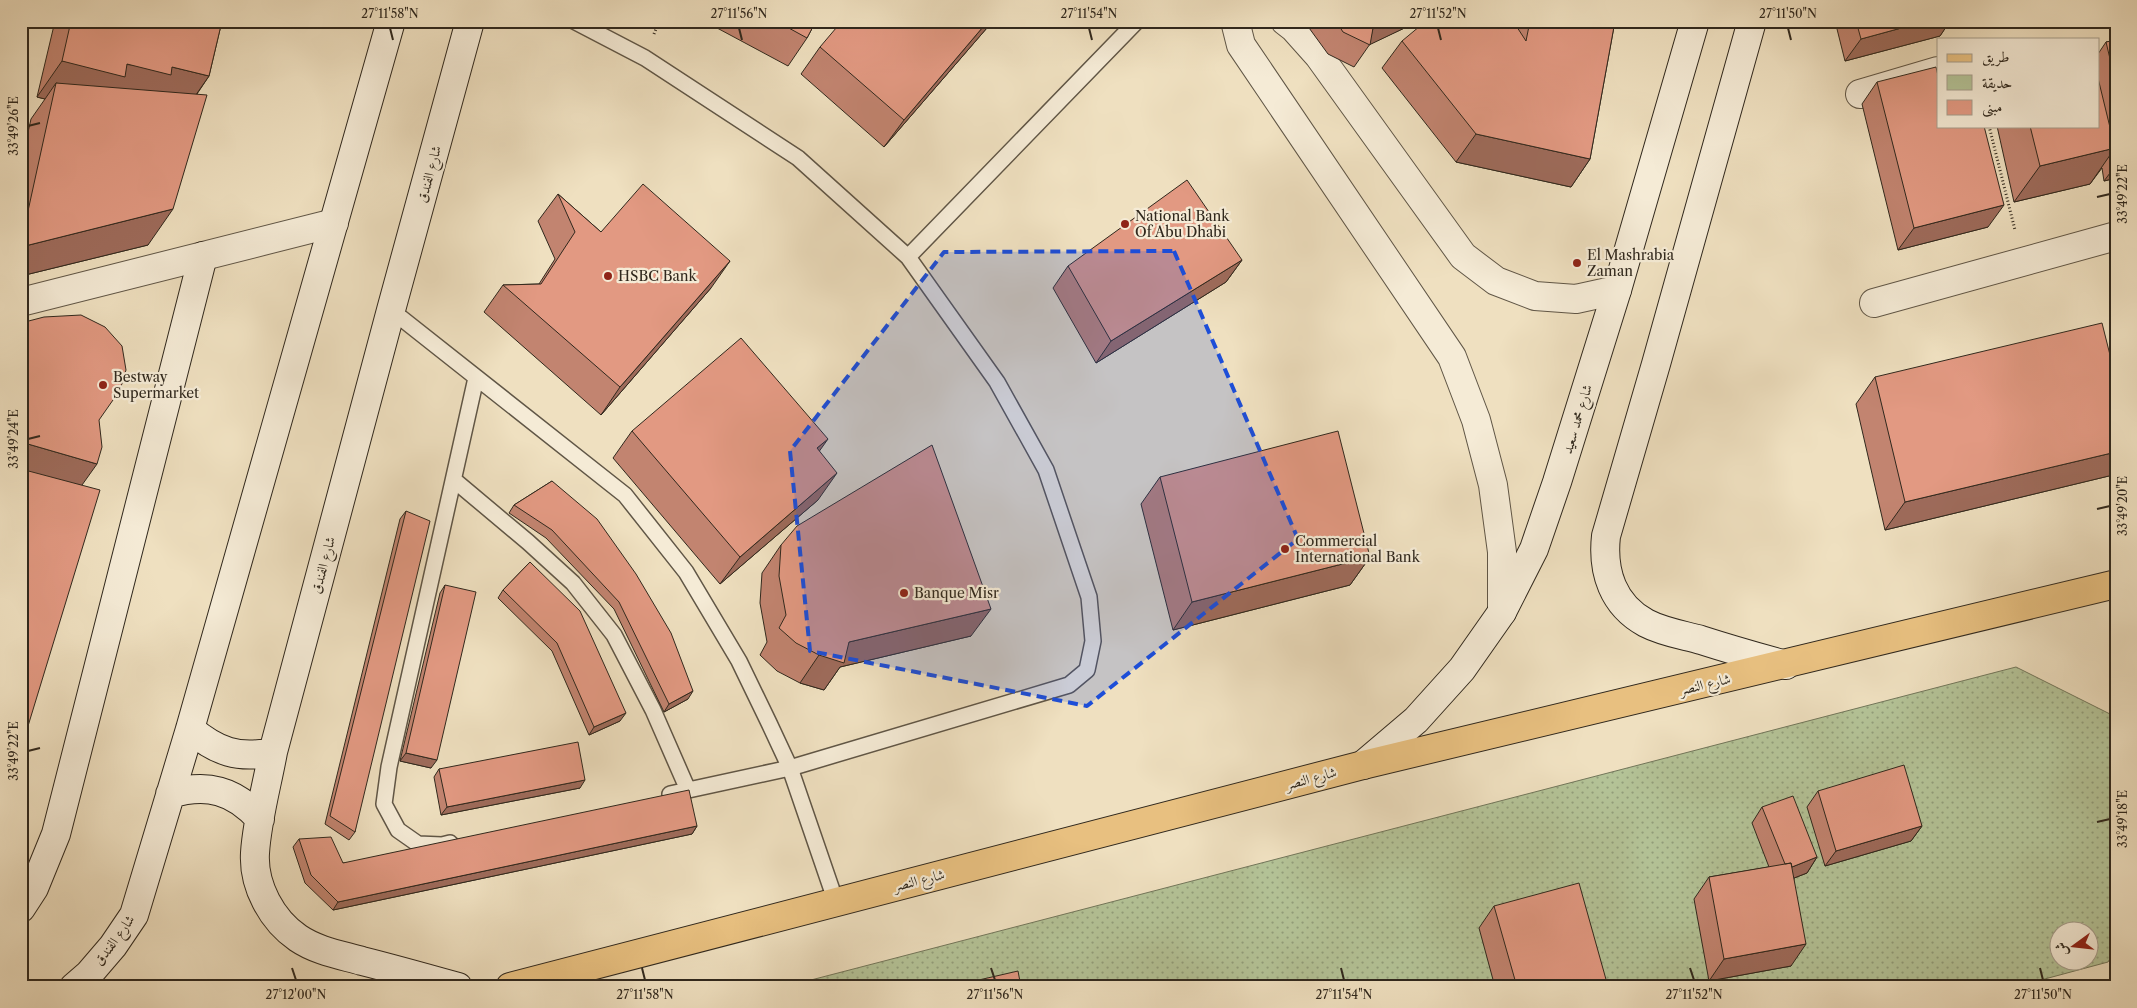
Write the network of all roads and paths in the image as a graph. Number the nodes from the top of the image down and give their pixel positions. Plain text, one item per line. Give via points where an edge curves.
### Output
1 (391, 21) edge
2 (470, 21) edge
3 (574, 21) edge
4 (1137, 21) edge
5 (1256, 21) edge
6 (1285, 21) edge
7 (1695, 21) edge
8 (1752, 21) edge
9 (1238, 33) edge
10 (1937, 71) edge
11 (1860, 94) dead end
12 (1990, 128) edge
13 (334, 222) junction
14 (2116, 236) edge
15 (204, 256) junction
16 (908, 257) junction
17 (2023, 262) junction
18 (1617, 290) junction
19 (21, 302) edge
20 (1874, 303) dead end
21 (391, 310) junction
22 (476, 378) junction
23 (454, 480) junction
24 (2116, 584) edge
25 (1502, 612) junction
26 (1786, 665) junction
27 (190, 729) junction
28 (274, 752) junction
29 (1363, 765) junction
30 (790, 768) junction
31 (688, 790) junction
32 (170, 794) junction
33 (659, 797) edge
34 (260, 819) junction
35 (461, 841) edge
36 (836, 902) junction
37 (21, 908) edge
38 (74, 987) edge
39 (458, 987) edge
40 (510, 987) edge

1 - 13 street, شارع الفندق
2 - 21 street, شارع الفندق
3 - 16 lane via 645,58 798,158
4 - 16 lane
5 - 9 street
6 - 18 street via 1319,56 1463,256 1496,281 1535,296 1576,299
7 - 18 street, شارع محمد سعيد
8 - 26 street via 1606,536 1604,554 1613,590 1623,605 1648,624
9 - 25 street via 1452,357 1476,420 1493,485 1502,552
10 - 11 street
12 - 17 path
13 - 15 street
13 - 27 street, شارع الفندق
14 - 17 street
15 - 19 street
15 - 37 street via 56,834 38,879
16 - 30 lane via 997,382 1046,470 1089,597 1093,641 1087,670 1069,685
17 - 20 street
18 - 25 street, شارع محمد سعيد via 1534,549
21 - 22 lane
21 - 28 street, شارع الفندق
22 - 23 lane
22 - 30 lane via 625,495 686,572 739,661
23 - 31 lane via 573,583 614,635 653,710
23 - 35 lane via 389,766 384,804 398,830 418,844 442,845
24 - 26 main road, شارع النصر
25 - 29 street, شارع محمد سعيد via 1462,669 1423,713
26 - 29 main road, شارع النصر
27 - 28 street via 204,741 238,755
27 - 32 street, شارع الفندق
28 - 34 street, شارع الفندق
29 - 36 main road, شارع النصر
30 - 31 lane
30 - 36 lane
31 - 33 lane
32 - 34 street via 186,789 220,791 235,797
32 - 38 street, شارع الفندق via 134,915 113,946
34 - 39 street, شارع الفندق via 255,855 258,879 266,902 280,922 321,950
36 - 40 main road, شارع النصر

